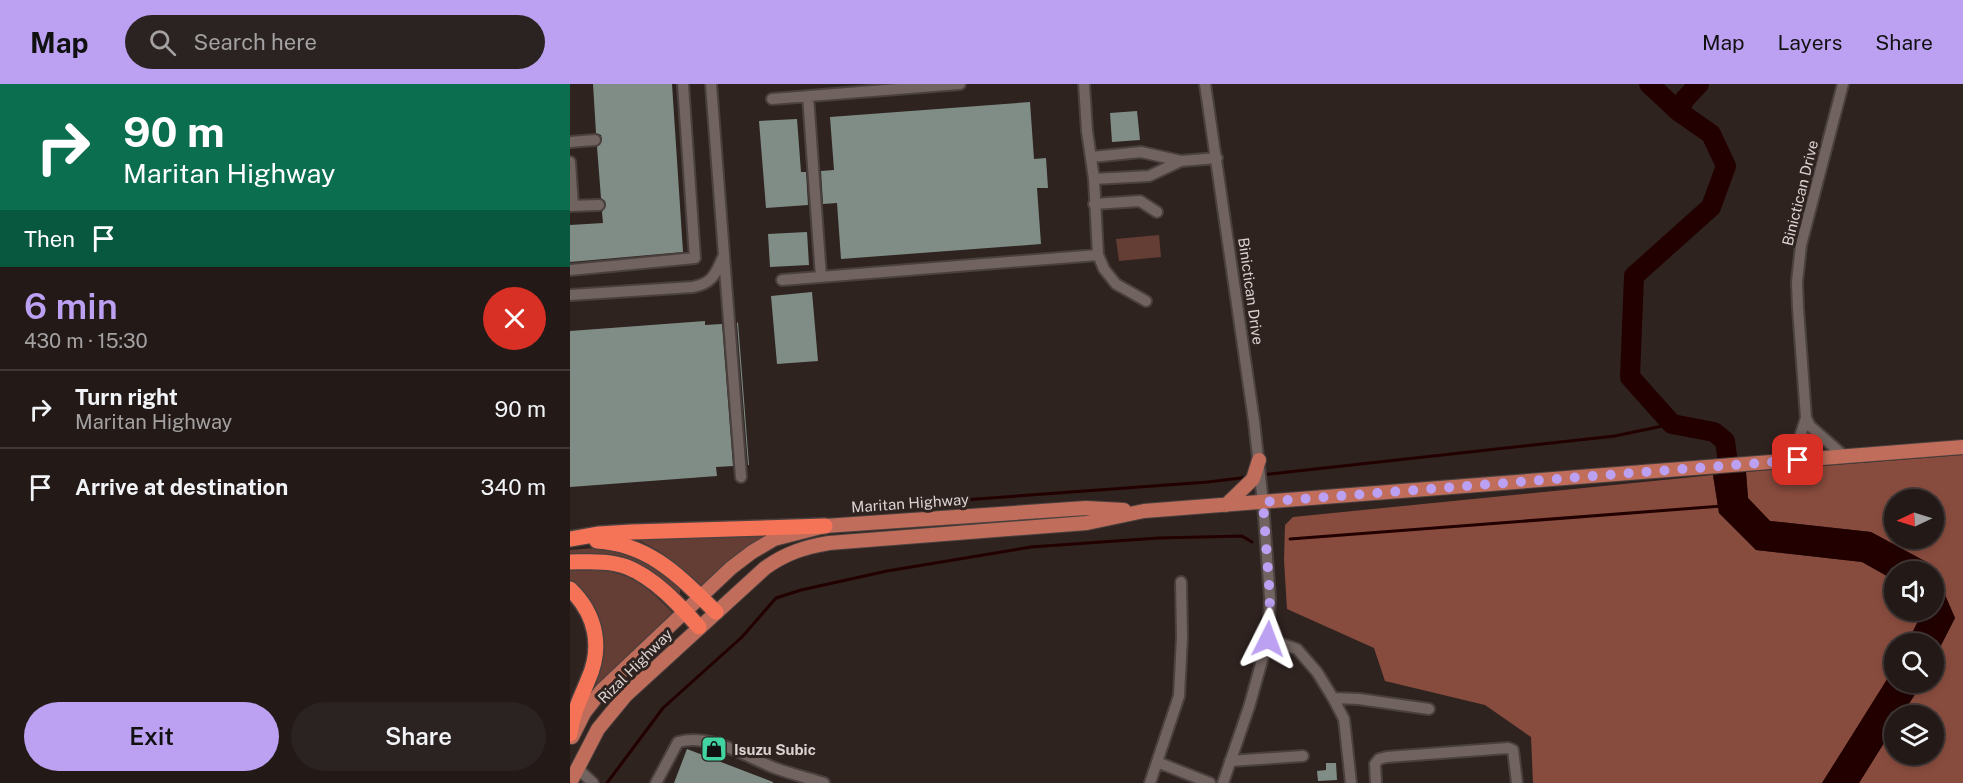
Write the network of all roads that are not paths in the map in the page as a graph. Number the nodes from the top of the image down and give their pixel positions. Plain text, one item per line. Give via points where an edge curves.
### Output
1 (683, 84) edge
2 (711, 84) edge
3 (960, 84) edge
4 (1084, 84) edge
5 (1206, 84) edge
6 (1843, 84) edge
7 (866, 87) edge
8 (808, 96) junction
9 (772, 99) dead end
10 (595, 140) dead end
11 (570, 142) edge
12 (1092, 157) junction
13 (1217, 158) junction
14 (1181, 161) junction
15 (570, 162) edge
16 (1094, 179) junction
17 (1094, 204) junction
18 (599, 205) dead end
19 (572, 206) edge
20 (1157, 212) dead end
21 (724, 255) junction
22 (1098, 255) junction
23 (570, 270) edge
24 (821, 277) junction
25 (782, 280) dead end
26 (570, 295) edge
27 (1146, 302) dead end
28 (1806, 418) junction
29 (1963, 447) edge
30 (1844, 456) junction
31 (1259, 460) junction
32 (1774, 462) junction
33 (741, 477) dead end
34 (1263, 502) junction
35 (1226, 505) junction
36 (1144, 511) junction
37 (825, 526) junction
38 (570, 541) edge
39 (570, 562) edge
40 (1181, 582) dead end
41 (570, 589) edge
42 (700, 597) junction
43 (685, 611) junction
44 (716, 612) junction
45 (699, 627) junction
46 (1268, 639) junction
47 (1333, 698) junction
48 (1429, 709) dead end
49 (570, 734) edge
50 (570, 741) edge
51 (1303, 756) dead end
52 (1230, 761) junction
53 (1157, 762) junction
54 (577, 768) junction
55 (570, 783) edge
56 (593, 783) edge
57 (656, 783) edge
58 (824, 783) edge
59 (1150, 783) edge
60 (1210, 783) edge
61 (1223, 783) edge
62 (1351, 783) edge
63 (1376, 783) edge
64 (1517, 783) edge

1 - 23 street via 695,258
2 - 21 street
3 - 7 street
4 - 12 street
5 - 13 street, Binictican Drive
6 - 28 street, Binictican Drive via 1801,245 1797,282
7 - 8 street
8 - 9 street
8 - 24 street
10 - 11 street
12 - 14 street via 1141,152
12 - 16 street
13 - 14 street
13 - 31 street, Binictican Drive
14 - 16 street via 1149,176
15 - 19 street
16 - 17 street
17 - 20 street via 1140,201
17 - 22 street
18 - 19 street
21 - 26 street via 713,277 701,285
21 - 33 street
22 - 24 street
22 - 27 street via 1116,284
24 - 25 street
28 - 30 street
28 - 32 street, Binictican Drive via 1799,440
29 - 30 main road, Maritan Highway
30 - 32 main road, Maritan Highway
31 - 34 street, Binictican Drive
31 - 35 main road via 1253,479
32 - 34 main road, Maritan Highway
34 - 35 main road, Maritan Highway
34 - 46 street, Binictican Drive via 1270,598
35 - 36 main road, Maritan Highway
36 - 37 main road, Maritan Highway via 1086,508
36 - 44 main road, Maritan Highway via 1087,523 803,548 765,567
37 - 38 highway via 631,532
37 - 42 main road, Maritan Highway via 774,539 752,552
38 - 42 highway via 602,541 633,547 660,561
39 - 43 highway via 608,562 626,567 645,577
40 - 53 street via 1179,696
41 - 49 highway via 591,616 596,648
42 - 43 main road, Rizal Highway
42 - 44 highway
43 - 45 highway
43 - 50 main road, Rizal Highway via 592,701
44 - 45 main road, Rizal Highway
45 - 54 main road, Rizal Highway via 626,695 598,729
46 - 47 street via 1297,649
46 - 52 street, Binictican Drive
47 - 48 street
47 - 62 street via 1344,719
51 - 52 street
52 - 61 street, Binictican Drive
53 - 59 street
53 - 60 street
54 - 55 main road, Rizal Highway
54 - 56 street
57 - 58 street via 678,742 690,739 716,742 777,769
63 - 64 street via 1375,764 1379,759 1508,748 1515,756

